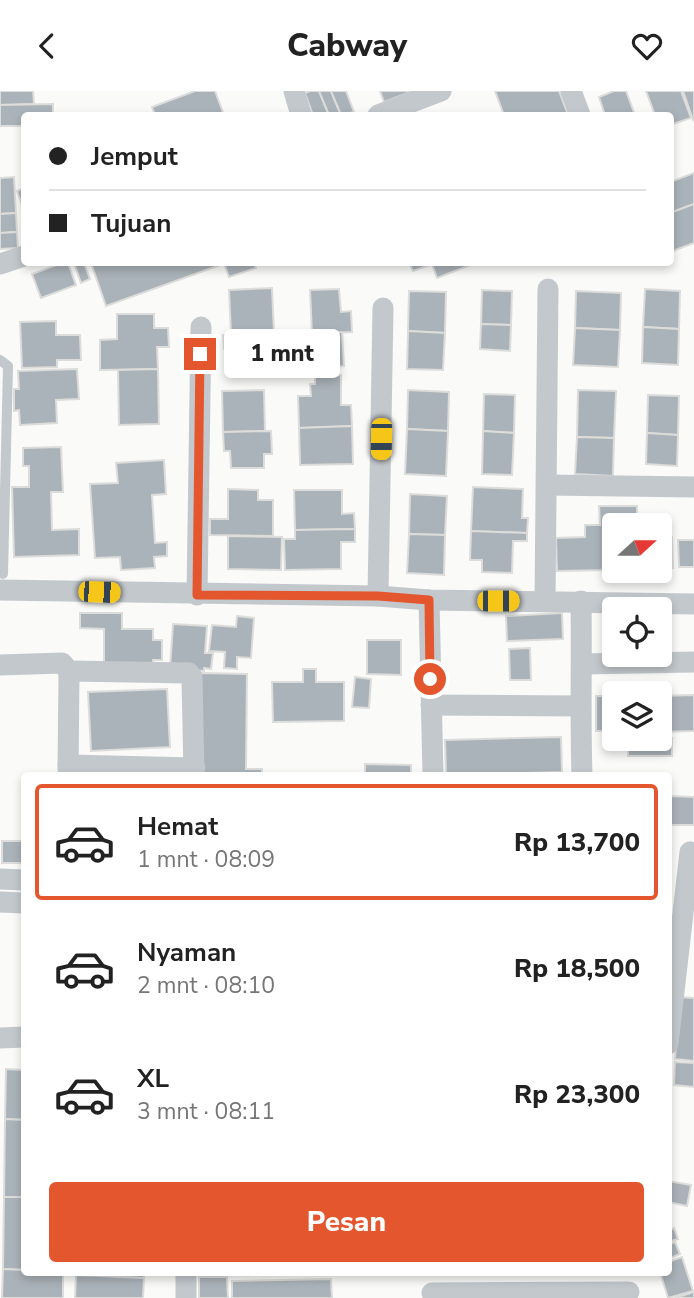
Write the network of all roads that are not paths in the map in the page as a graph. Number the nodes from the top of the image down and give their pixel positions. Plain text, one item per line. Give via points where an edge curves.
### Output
1 (294, 91) edge
2 (441, 91) edge
3 (571, 91) edge
4 (300, 112) edge
5 (386, 112) edge
6 (579, 112) edge
7 (21, 257) edge
8 (0, 264) edge
9 (548, 289) dead end
10 (383, 308) dead end
11 (201, 327) dead end
12 (0, 360) edge
13 (3, 462) edge
14 (547, 485) junction
15 (694, 487) edge
16 (1, 582) edge
17 (197, 595) junction
18 (378, 596) junction
19 (429, 600) junction
20 (545, 601) junction
21 (581, 601) junction
22 (694, 604) edge
23 (694, 662) edge
24 (582, 664) junction
25 (0, 665) edge
26 (69, 670) junction
27 (431, 705) junction
28 (579, 706) junction
29 (68, 770) edge
30 (195, 772) edge
31 (433, 772) edge
32 (582, 772) edge
33 (672, 852) edge
34 (692, 852) edge
35 (0, 879) edge
36 (21, 880) edge
37 (0, 902) edge
38 (21, 903) edge
39 (672, 1012) edge
40 (21, 1037) edge
41 (0, 1038) edge
42 (186, 1276) edge
43 (432, 1288) edge
44 (629, 1292) dead end
45 (186, 1298) edge

1 - 4 street
2 - 5 street
3 - 6 street
7 - 8 street
9 - 14 street
10 - 18 street
11 - 17 street
12 - 13 lane via 8,366
13 - 16 lane
14 - 15 street
14 - 20 street
16 - 17 street
17 - 18 street
18 - 19 street
19 - 20 street
19 - 27 street
20 - 21 street
21 - 22 street
21 - 24 street
23 - 24 street
24 - 28 street
25 - 26 street via 62,663
26 - 29 street
26 - 30 street via 189,673
27 - 28 street
27 - 31 street
28 - 32 street
29 - 30 street
33 - 34 street
34 - 39 street
35 - 36 street
37 - 38 street
40 - 41 street
42 - 45 street
43 - 44 street

